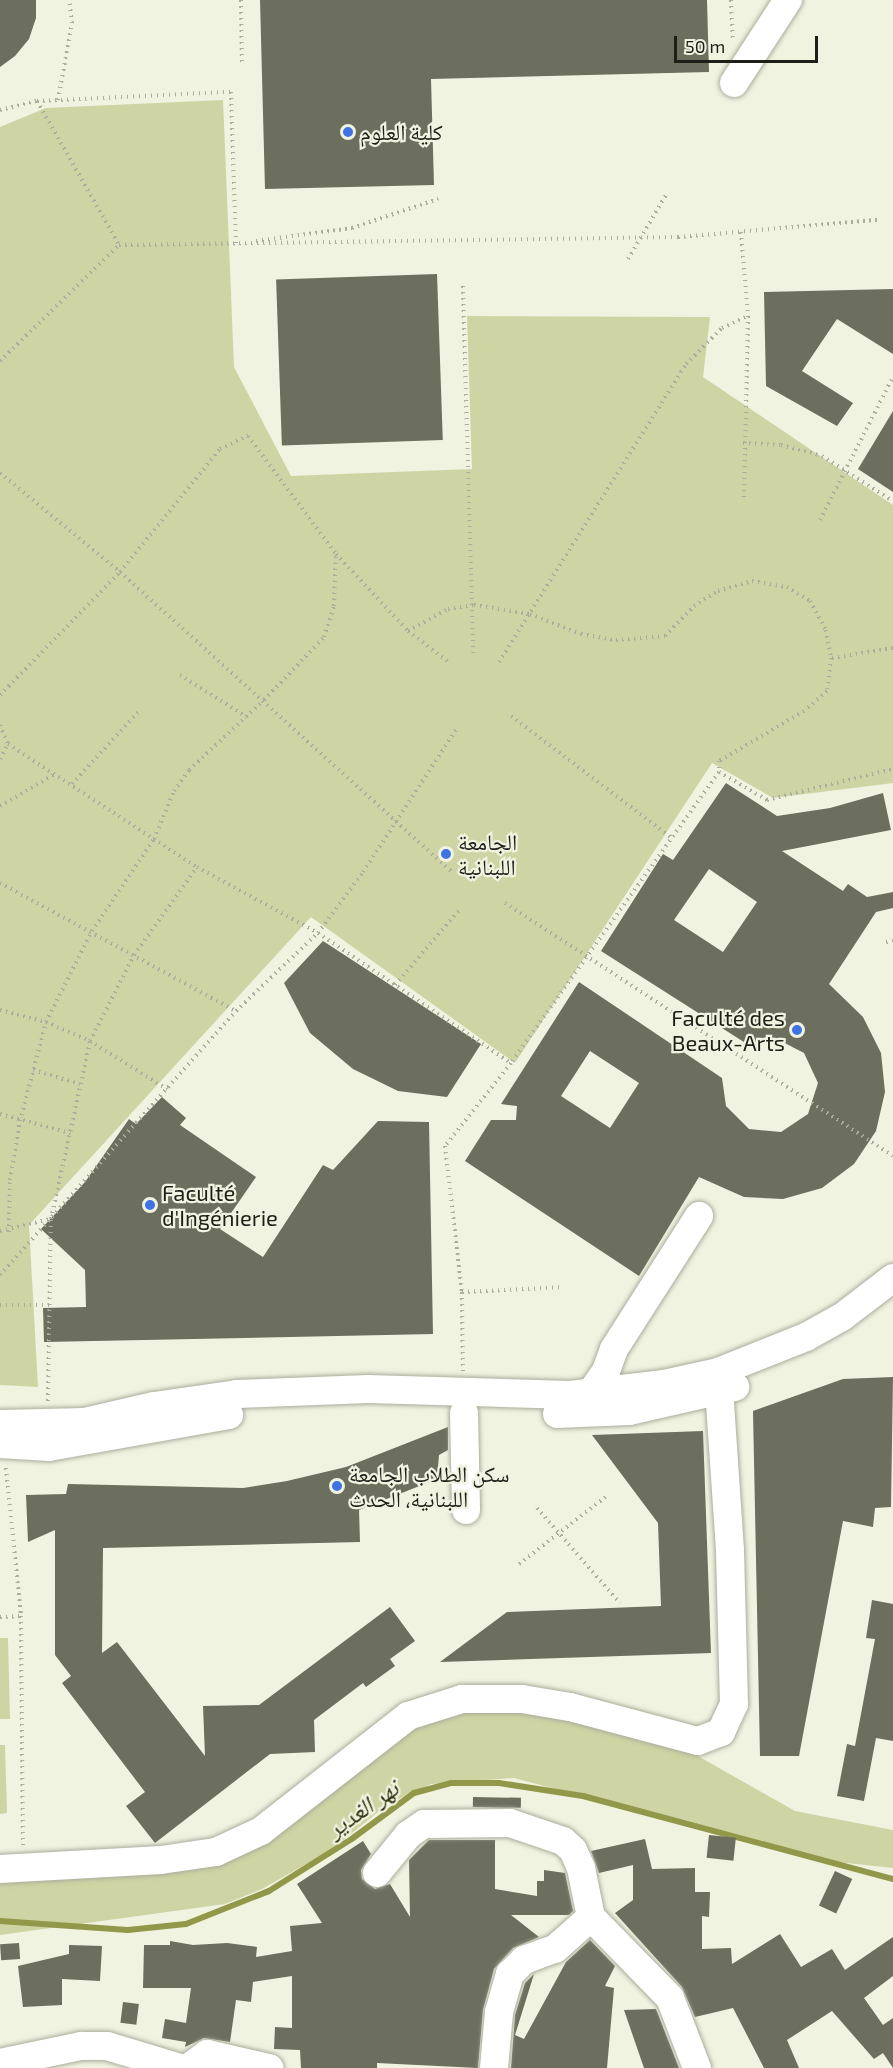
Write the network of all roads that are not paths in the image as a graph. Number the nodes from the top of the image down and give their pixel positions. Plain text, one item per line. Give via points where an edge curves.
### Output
1 (788, 0) edge
2 (734, 83) dead end
3 (699, 1216) dead end
4 (893, 1278) edge
5 (893, 1304) edge
6 (463, 1383) junction
7 (719, 1383) junction
8 (591, 1404) junction
9 (7, 1442) edge
10 (466, 1510) dead end
11 (12, 1868) edge
12 (377, 1873) dead end
13 (591, 1917) junction
14 (0, 2062) edge
15 (180, 2068) edge
16 (189, 2068) edge
17 (270, 2068) edge
18 (494, 2068) edge
19 (697, 2068) edge

1 - 2 street
3 - 8 street
4 - 7 street via 842,1317
5 - 7 street via 850,1333 764,1376
6 - 8 street
6 - 9 street via 370,1408 254,1413 98,1430 49,1447
6 - 10 street
7 - 8 street
7 - 11 street via 735,1704 721,1732 698,1741 570,1707 522,1699 462,1699 408,1716 261,1831 216,1852 161,1860
12 - 13 street via 408,1835 424,1824 510,1823 562,1841 573,1850 581,1868
13 - 18 street via 555,1949 524,1960 510,1974 499,2012
13 - 19 street via 670,1998
14 - 15 street via 81,2046 107,2046
16 - 17 street via 207,2055

